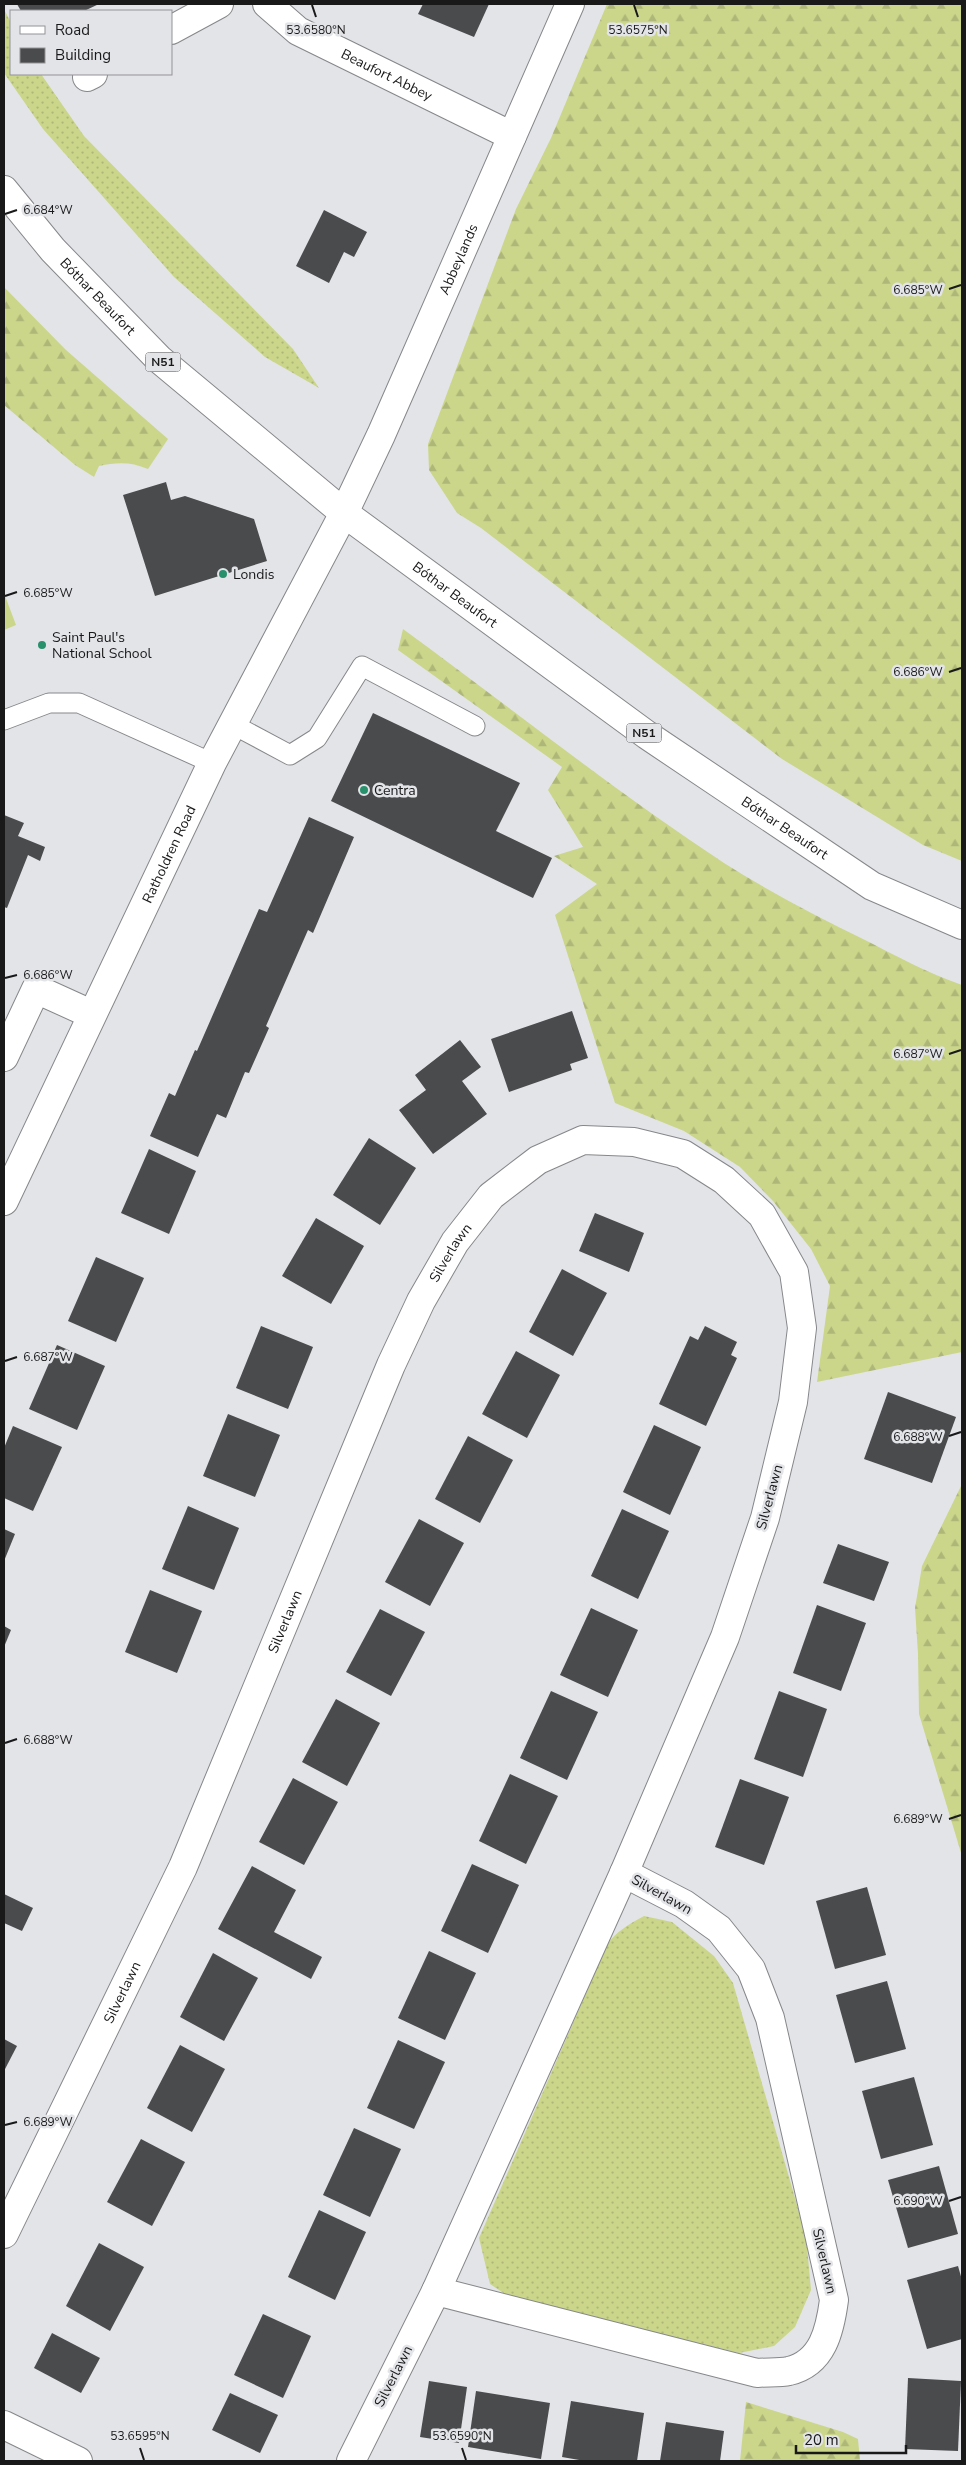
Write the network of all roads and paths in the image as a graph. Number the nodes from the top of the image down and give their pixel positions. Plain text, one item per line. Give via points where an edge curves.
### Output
1 (219, 4) edge
2 (267, 4) edge
3 (570, 4) edge
4 (172, 29) edge
5 (512, 136) junction
6 (4, 190) edge
7 (344, 513) junction
8 (4, 720) edge
9 (232, 724) junction
10 (475, 726) dead end
11 (212, 763) junction
12 (962, 924) edge
13 (91, 1014) junction
14 (4, 1057) edge
15 (4, 1201) edge
16 (624, 1873) junction
17 (4, 2234) edge
18 (436, 2290) junction
19 (4, 2425) edge
20 (78, 2461) edge
21 (350, 2461) edge

1 - 4 street
2 - 5 street, Beaufort Abbey via 298,31
3 - 5 street, Abbeylands
5 - 7 street, Abbeylands
6 - 7 street, Bóthar Beaufort / N51 via 53,250 159,359
7 - 9 street, Ratholdren Road
7 - 12 street, Bóthar Beaufort / N51 via 647,735 864,880
8 - 11 lane via 49,703 79,703
9 - 10 lane via 290,755 316,738 362,666
9 - 11 street, Ratholdren Road
11 - 13 street, Ratholdren Road
13 - 14 street via 36,989
13 - 15 street, Ratholdren Road
16 - 17 street, Silverlawn via 725,1637 765,1518 793,1402 802,1328 794,1272 762,1215 724,1180 683,1154 634,1142 583,1140 538,1160 491,1196 455,1242 421,1301 183,1867
16 - 18 street, Silverlawn
16 - 18 street, Silverlawn via 684,1904 719,1929 751,1969 770,2018 834,2300 830,2330 815,2358 790,2371 758,2373
18 - 21 street, Silverlawn
19 - 20 street

